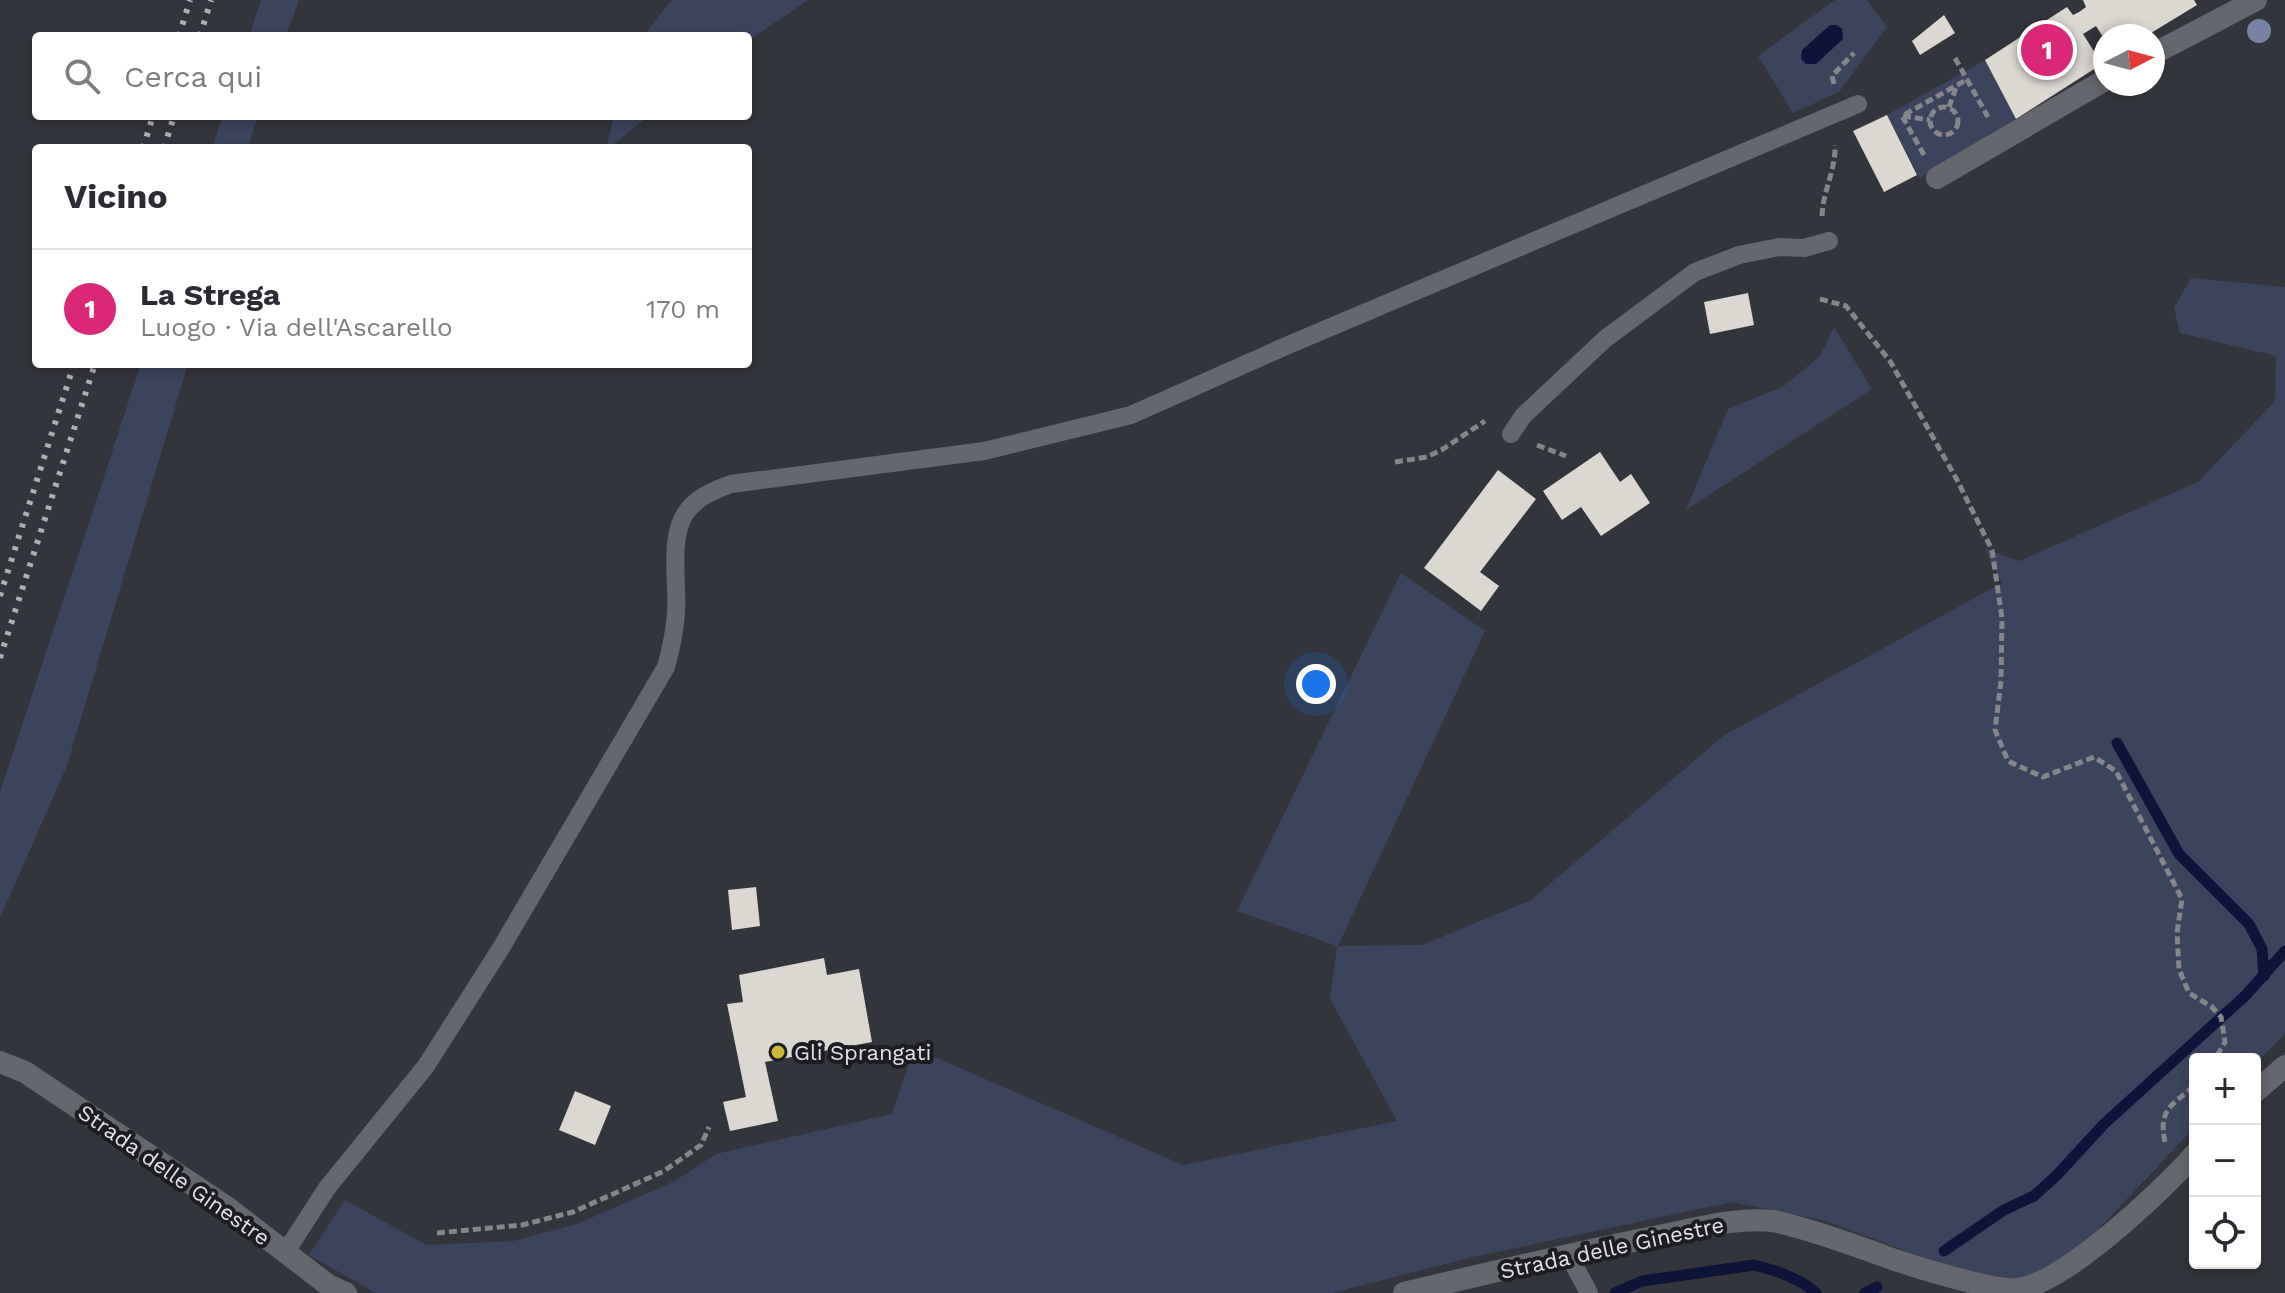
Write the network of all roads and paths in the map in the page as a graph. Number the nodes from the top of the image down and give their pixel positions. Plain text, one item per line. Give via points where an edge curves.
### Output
1 (2256, 0) edge
2 (2224, 7) edge
3 (2165, 48) edge
4 (1955, 58) dead end
5 (1968, 79) junction
6 (1958, 85) junction
7 (2093, 86) edge
8 (1858, 104) dead end
9 (1949, 107) junction
10 (1902, 116) junction
11 (1826, 118) junction
12 (1930, 120) junction
13 (1993, 126) dead end
14 (1932, 170) joint
15 (1830, 233) joint
16 (1820, 299) dead end
17 (1511, 434) dead end
18 (2219, 1053) edge
19 (0, 1062) edge
20 (2285, 1066) edge
21 (2261, 1087) edge
22 (2189, 1091) edge
23 (709, 1127) dead end
24 (2189, 1161) edge
25 (2173, 1178) junction
26 (437, 1233) dead end
27 (285, 1253) junction
28 (1568, 1254) junction
29 (346, 1293) edge
30 (1404, 1293) edge
31 (1589, 1293) edge

1 - 2 street
2 - 3 street via 2213,24
4 - 5 path
5 - 6 path
5 - 13 path
6 - 9 path
6 - 10 path
7 - 14 street
8 - 11 lane
9 - 12 path via 1940,107
9 - 12 path via 1956,113 1955,130 1939,134
10 - 12 path
10 - 14 path
11 - 15 path via 1836,162 1821,215
11 - 27 lane via 1131,415 984,451 731,484 707,493 685,513 676,536 674,636 666,667 426,1066 327,1188
15 - 17 lane via 1804,248 1739,255 1695,272 1605,339 1523,416
16 - 18 path via 1846,306 1890,361 1992,550 2002,618 1995,730 2008,761 2043,777 2094,757 2116,771 2182,899 2179,969 2189,993 2221,1017 2225,1042
19 - 27 street, Strada delle Ginestre via 25,1072 228,1208
20 - 21 street
22 - 25 path via 2165,1113 2161,1124
23 - 26 path via 701,1145 664,1171 573,1212 522,1225
24 - 25 street, Strada delle Ginestre
25 - 28 street, Strada delle Ginestre via 2063,1269 2018,1289 1905,1263 1774,1221 1724,1223
27 - 29 street, Strada delle Ginestre
28 - 30 street, Strada delle Ginestre
28 - 31 lane

